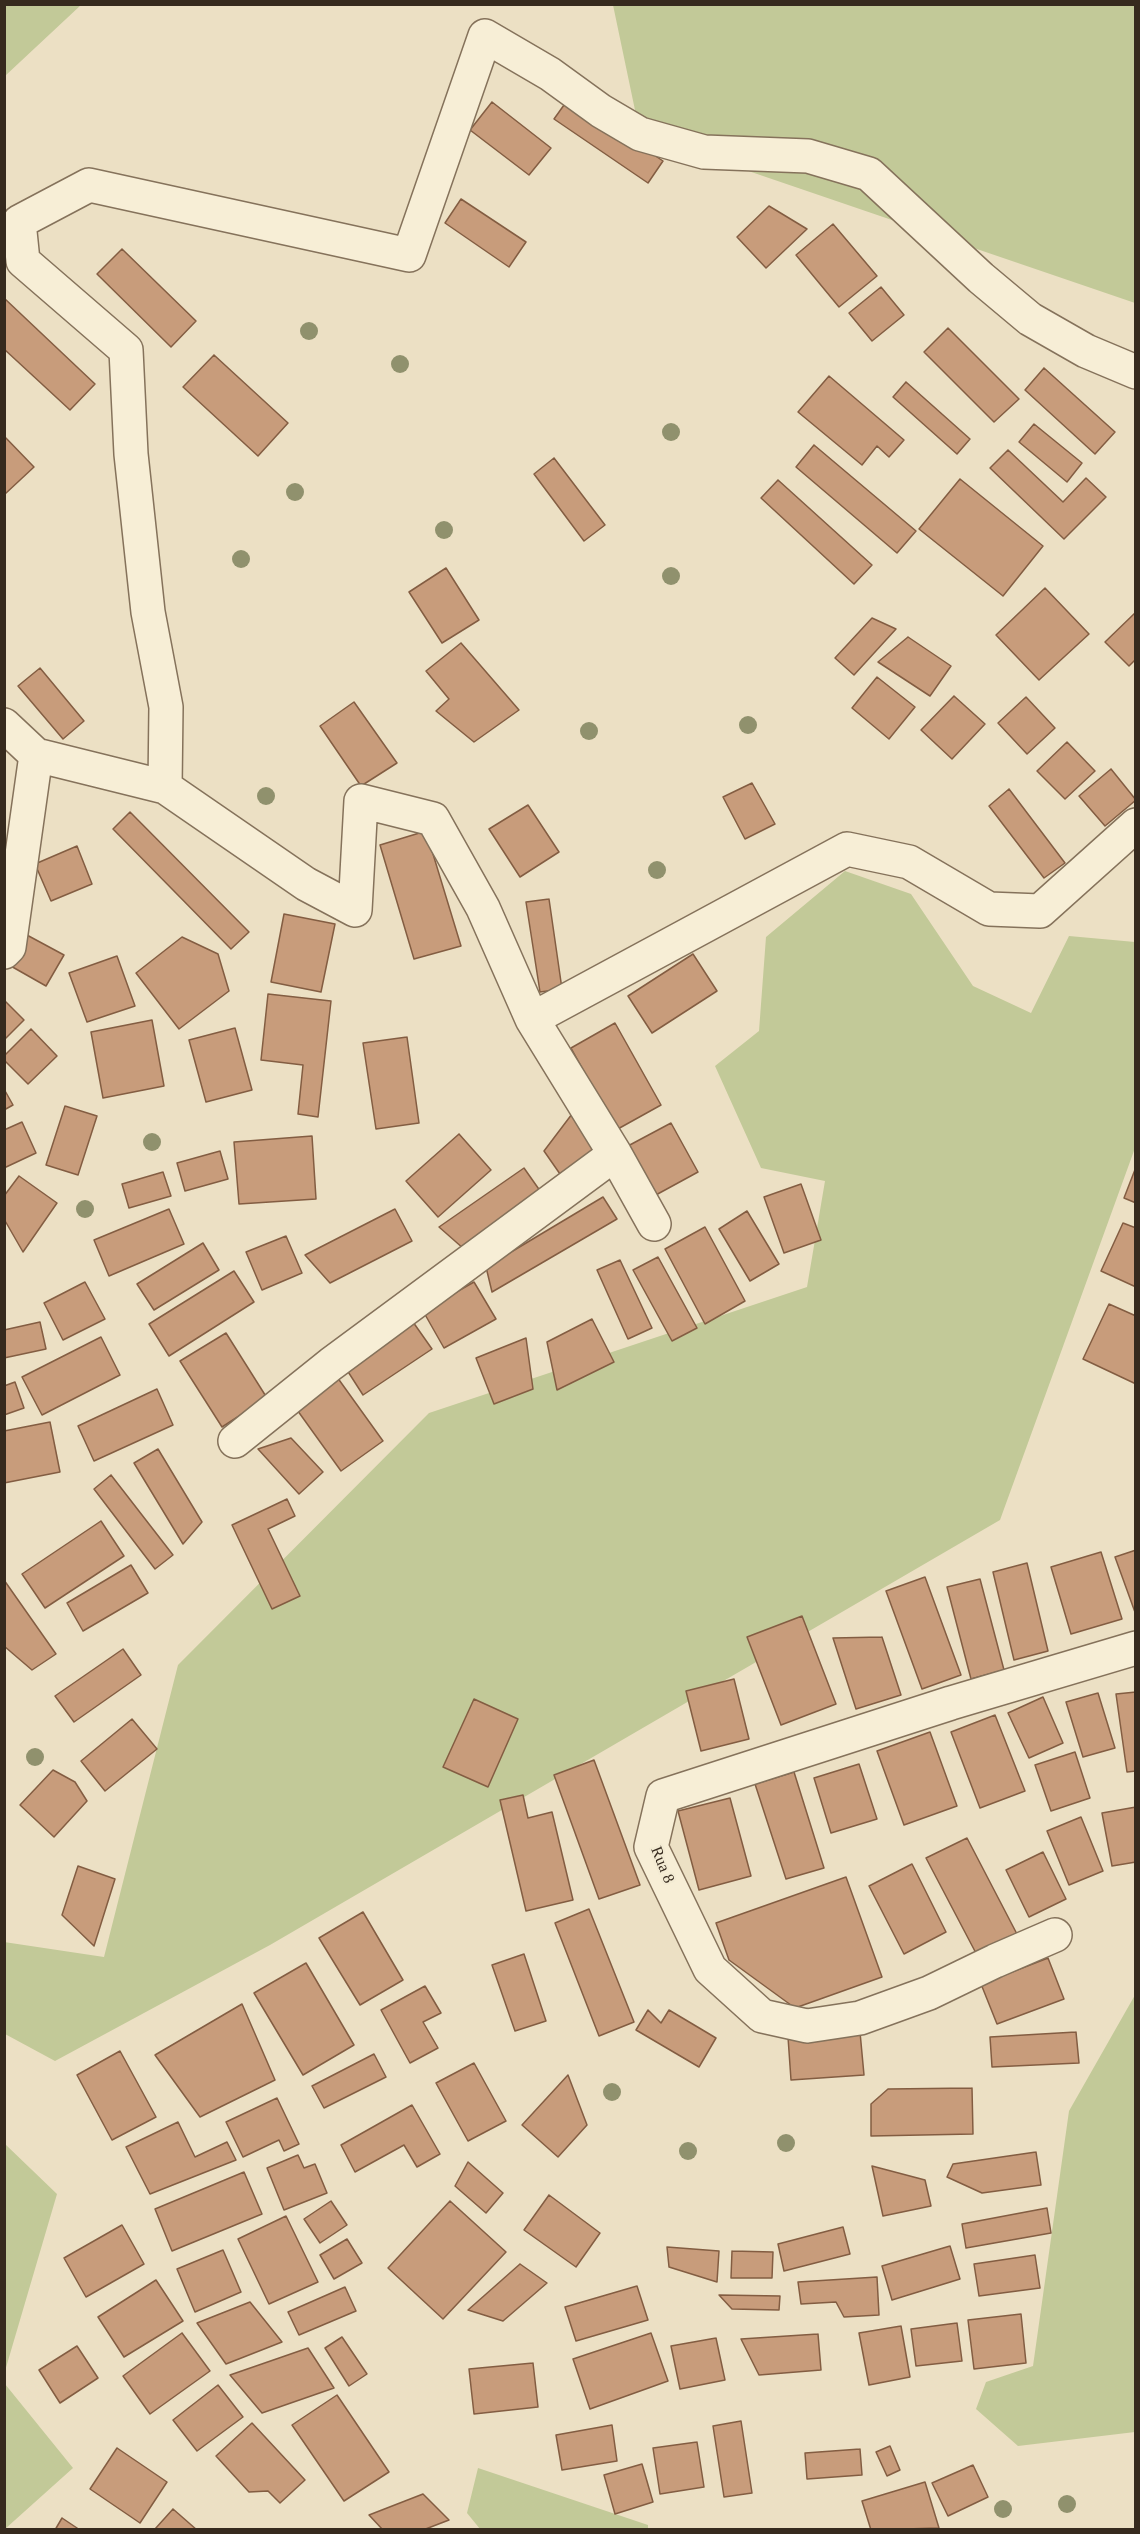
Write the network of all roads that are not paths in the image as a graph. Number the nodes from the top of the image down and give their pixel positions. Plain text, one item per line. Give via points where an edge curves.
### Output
1 (1136, 372) edge
2 (4, 725) edge
3 (36, 755) junction
4 (165, 787) junction
5 (1136, 825) edge
6 (4, 952) edge
7 (532, 1019) junction
8 (615, 1154) junction
9 (654, 1224) dead end
10 (235, 1442) dead end
11 (1136, 1648) edge
12 (1055, 1935) dead end

1 - 4 street via 1086,351 1030,319 870,174 808,156 704,152 640,134 485,36 409,255 89,185 19,222 23,261 126,350 131,454 146,589 166,707
2 - 3 street
3 - 4 street
3 - 6 street via 9,947
4 - 7 street via 306,884 355,910 362,801 433,819 483,908
5 - 7 street via 1040,911 989,909 909,862 847,849
7 - 8 street
8 - 9 street
8 - 10 street via 331,1364
11 - 12 street, Rua 8 via 663,1796 651,1847 710,1969 762,2016 807,2026 861,2018 929,1993

